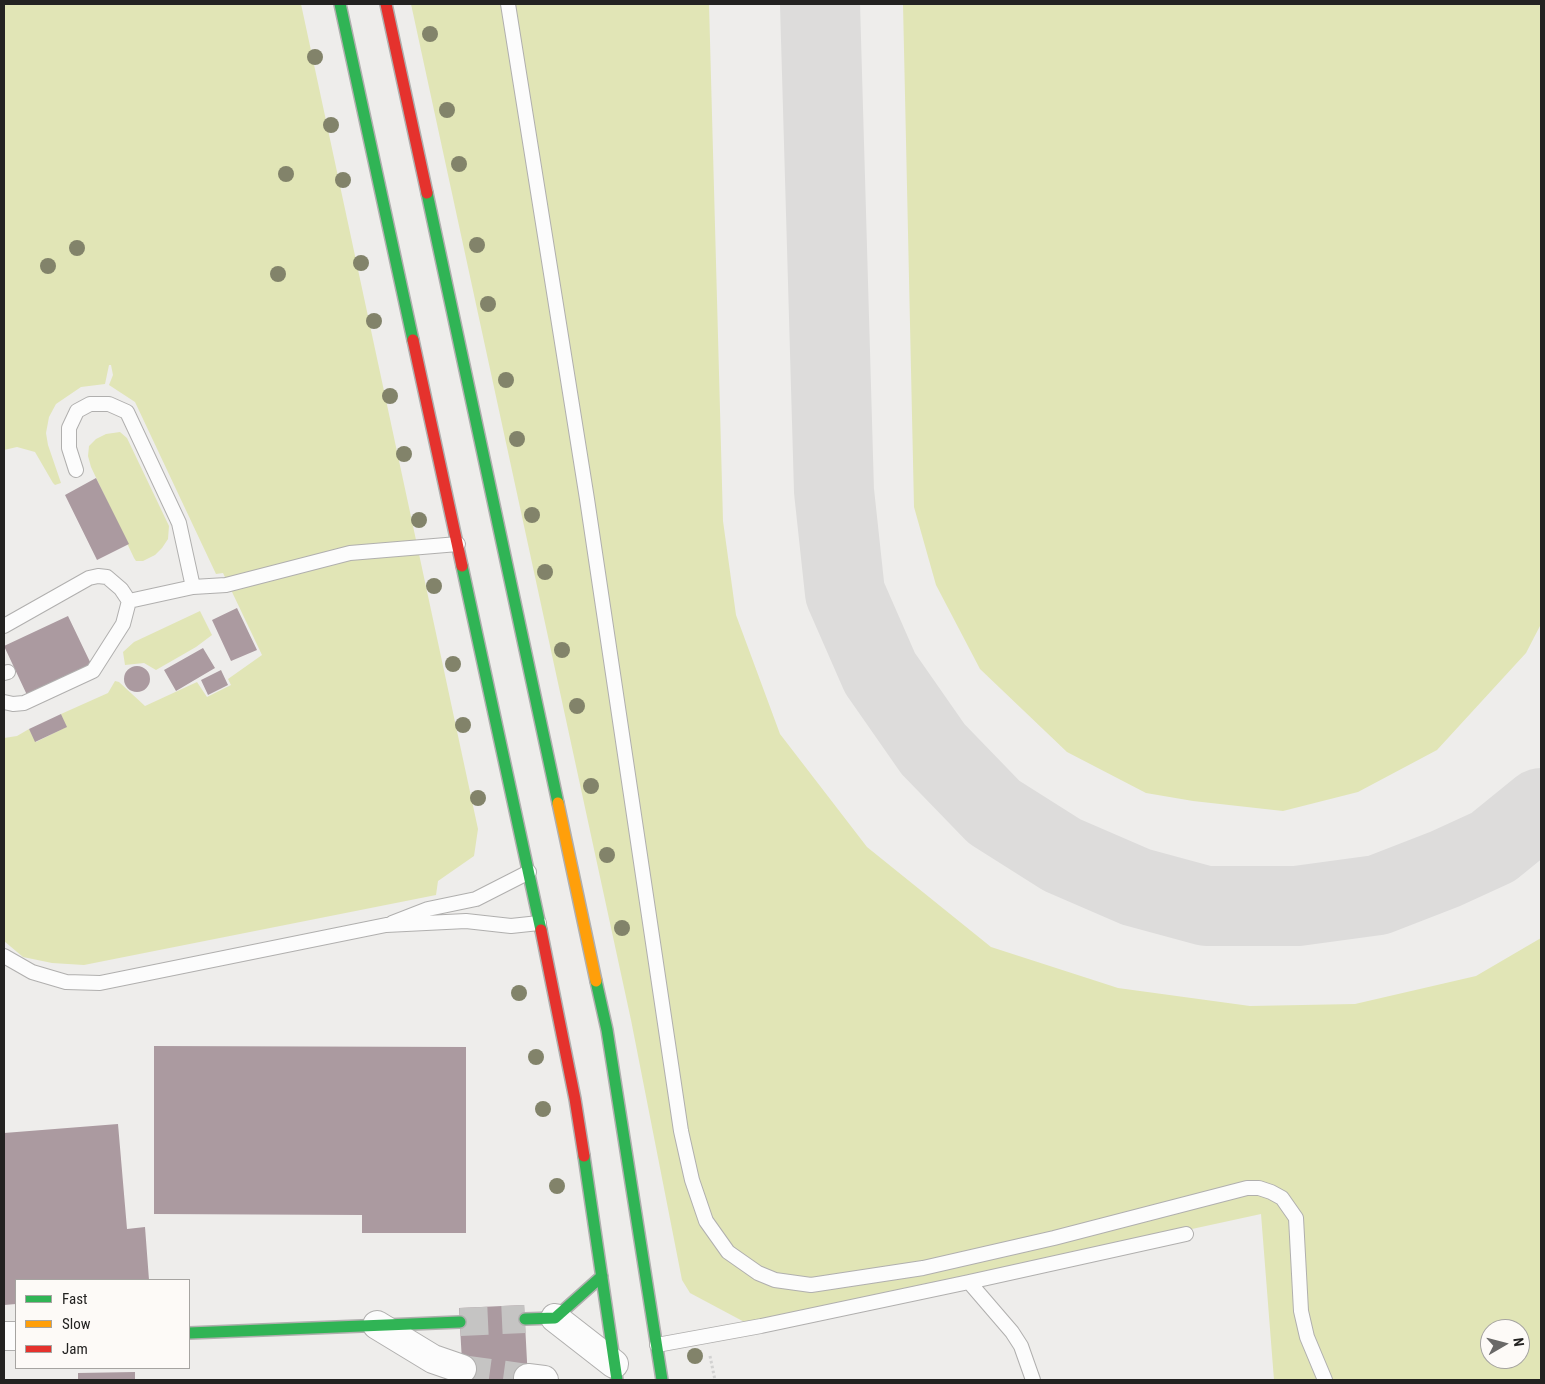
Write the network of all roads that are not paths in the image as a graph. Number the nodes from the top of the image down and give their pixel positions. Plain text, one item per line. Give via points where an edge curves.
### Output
1 (340, 4) edge
2 (386, 4) edge
3 (508, 4) edge
4 (76, 470) dead end
5 (458, 544) junction
6 (193, 587) junction
7 (129, 601) junction
8 (4, 626) edge
9 (4, 702) edge
10 (533, 871) junction
11 (543, 922) junction
12 (386, 925) junction
13 (4, 956) edge
14 (1186, 1234) dead end
15 (602, 1276) junction
16 (969, 1282) junction
17 (555, 1318) junction
18 (525, 1319) tunnel mouth
19 (460, 1322) tunnel mouth
20 (377, 1326) junction
21 (190, 1333) edge
22 (657, 1345) junction
23 (462, 1369) tunnel mouth
24 (616, 1372) edge
25 (662, 1380) edge
26 (1033, 1380) edge
27 (1325, 1380) edge

1 - 5 street
2 - 22 street via 577,914 618,1087
3 - 27 lane via 589,509 680,1131 706,1221 728,1252 758,1273 775,1280 811,1285 923,1268 1248,1188 1259,1188 1282,1198 1296,1218 1301,1311 1306,1337
4 - 6 lane via 69,448 68,428 78,411 90,404 109,404 127,412 179,523
5 - 6 lane via 350,553 226,585
5 - 10 street
6 - 7 lane
7 - 8 lane via 107,577 98,576 88,578
7 - 9 lane via 123,624 93,671 24,702
10 - 11 street
10 - 12 lane via 476,899 428,909
11 - 12 lane via 511,926 466,922
11 - 15 street
12 - 13 lane via 100,983 66,982 32,972
14 - 16 lane
15 - 17 street
15 - 24 street
16 - 22 lane
16 - 26 lane via 1012,1332 1021,1346
17 - 18 street
17 - 24 street
19 - 20 street
20 - 21 street
20 - 23 street via 433,1359
22 - 25 street

